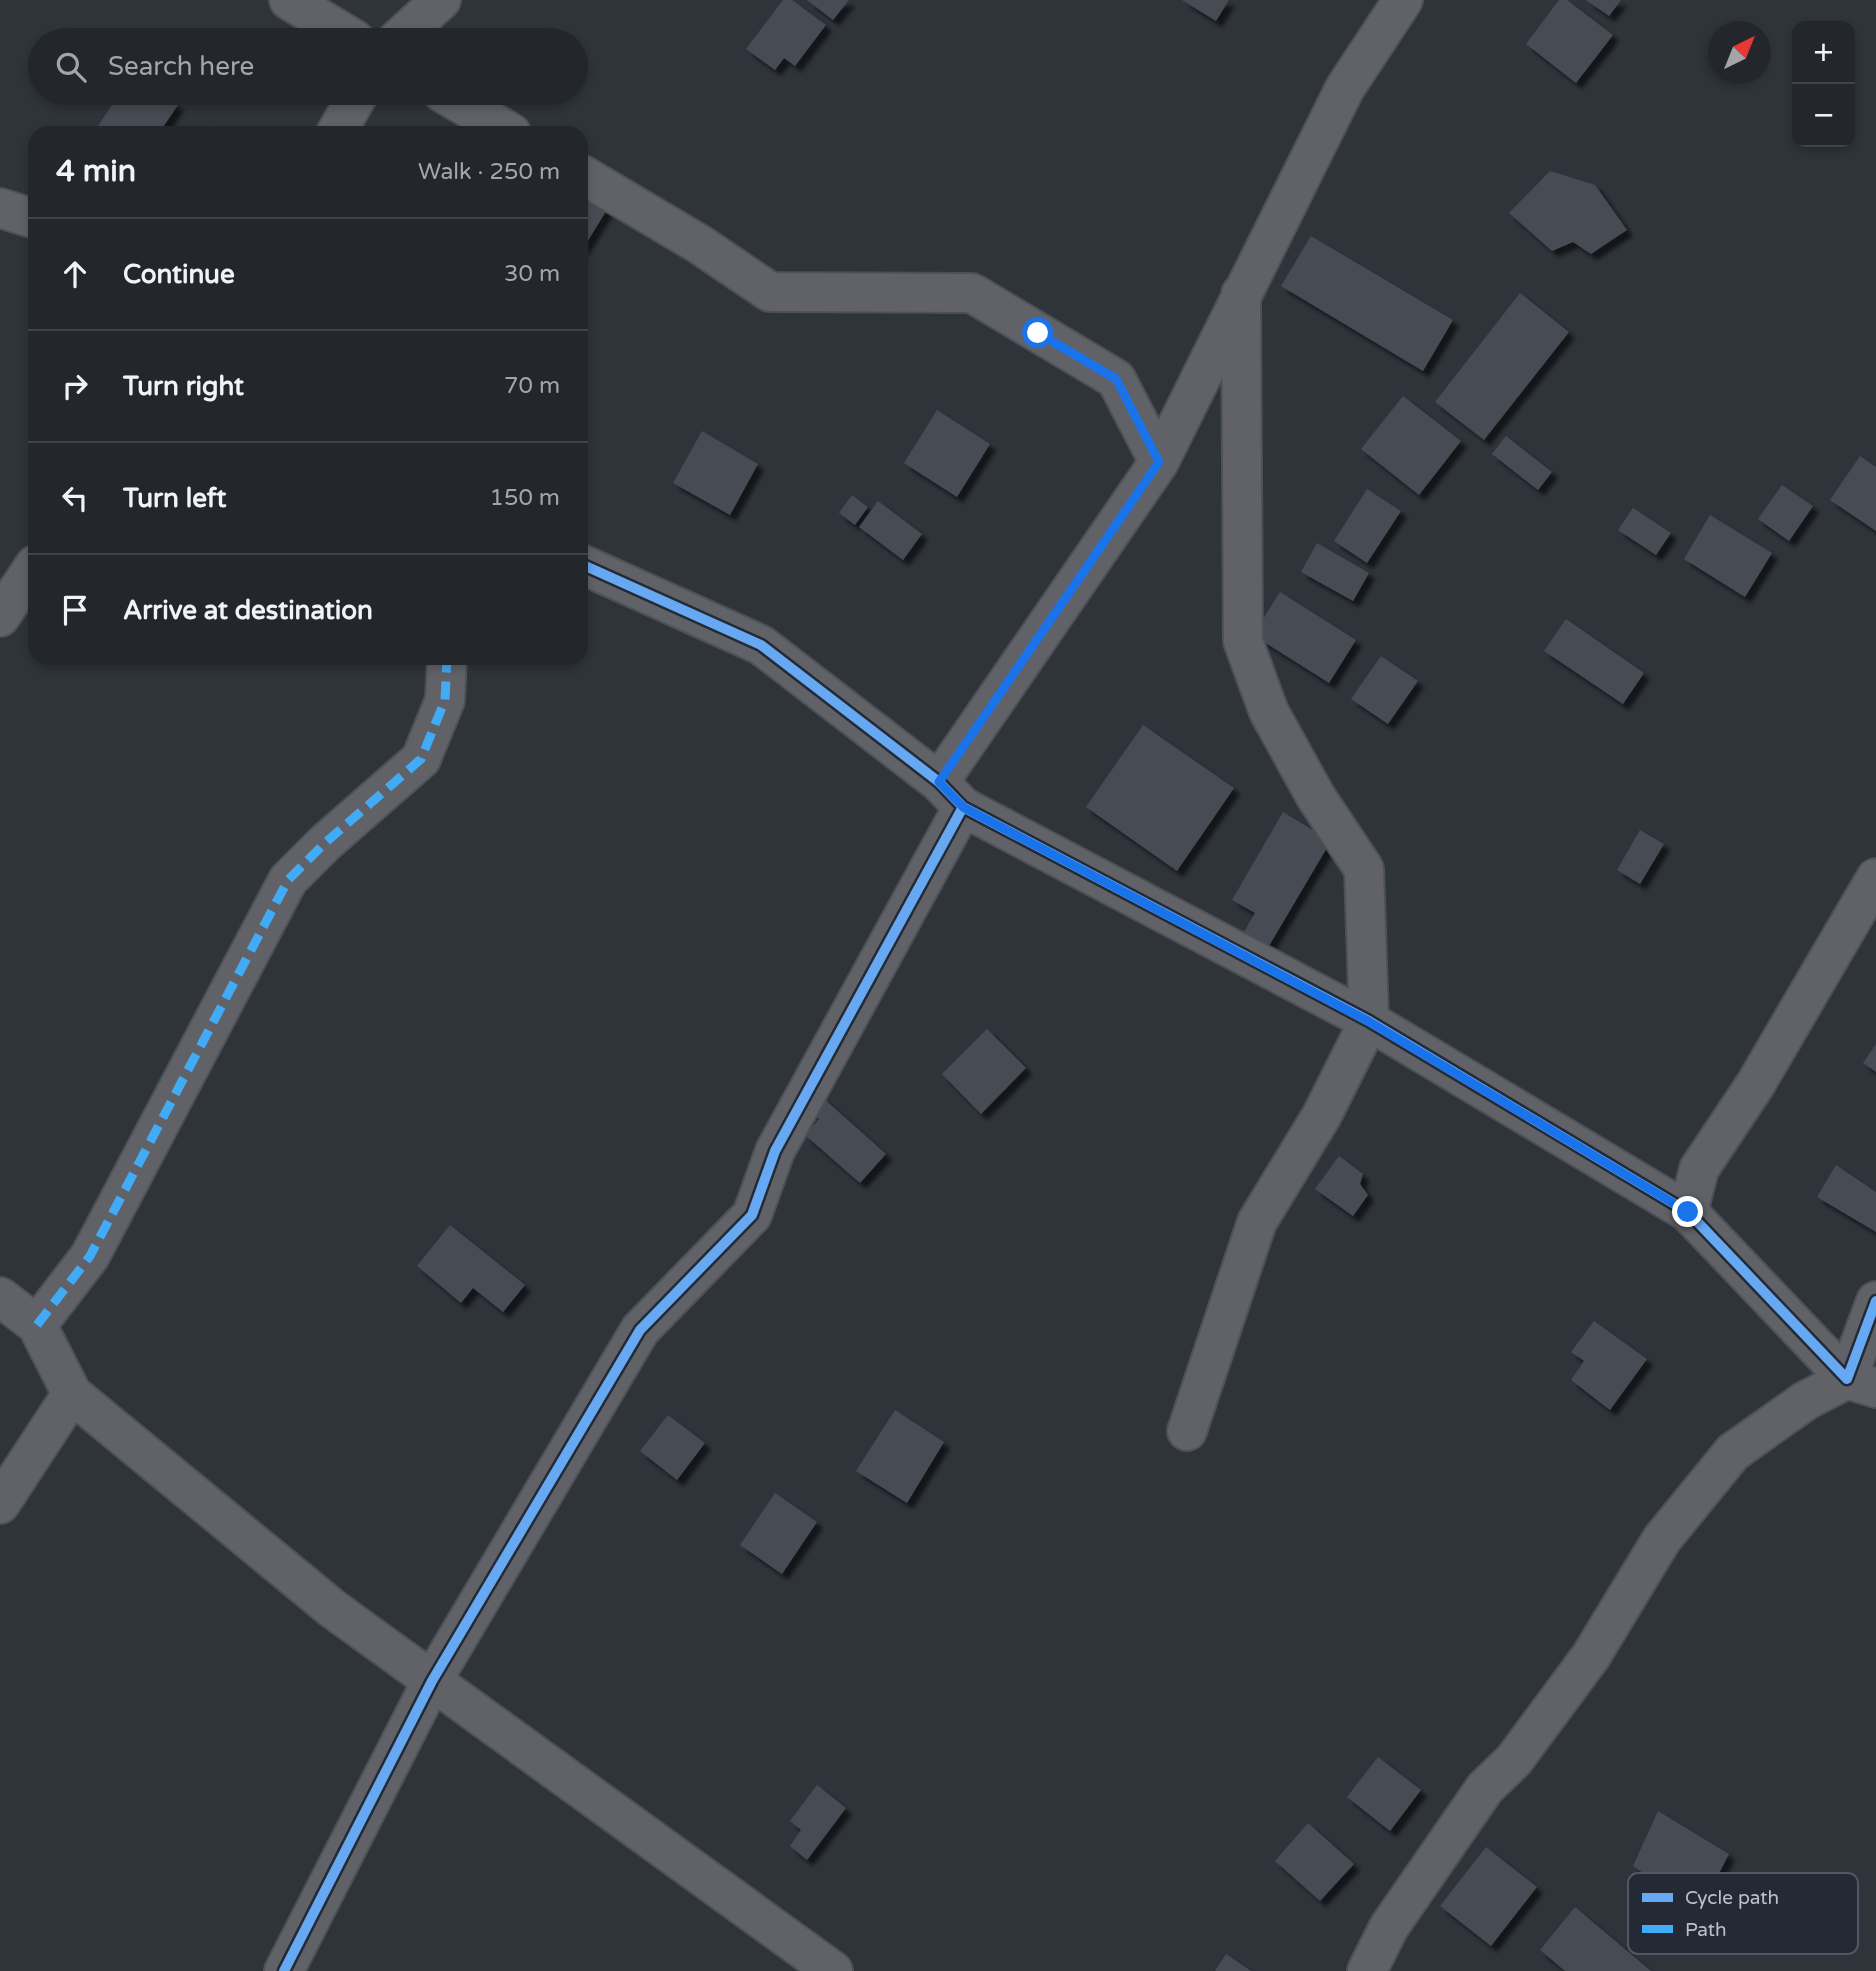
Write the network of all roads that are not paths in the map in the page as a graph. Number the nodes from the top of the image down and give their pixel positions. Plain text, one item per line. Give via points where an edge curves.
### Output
1 (289, 0) edge
2 (441, 0) edge
3 (1402, 0) edge
4 (335, 28) edge
5 (410, 28) edge
6 (352, 105) edge
7 (463, 105) edge
8 (340, 126) edge
9 (499, 126) edge
10 (588, 178) edge
11 (0, 208) edge
12 (28, 217) edge
13 (1241, 294) junction
14 (1159, 462) junction
15 (588, 567) edge
16 (28, 575) edge
17 (0, 617) edge
18 (447, 665) edge
19 (951, 794) junction
20 (1876, 878) edge
21 (1368, 1021) junction
22 (1688, 1212) junction
23 (0, 1297) edge
24 (1876, 1301) edge
25 (37, 1325) junction
26 (1861, 1384) edge
27 (72, 1394) junction
28 (1187, 1432) dead end
29 (0, 1504) edge
30 (432, 1681) junction
31 (284, 1971) edge
32 (833, 1971) edge
33 (1367, 1971) edge

1 - 4 street
2 - 5 street
3 - 13 street via 1345,88
6 - 8 street
7 - 9 street
10 - 14 street via 770,292 972,293 1116,379
11 - 12 street
13 - 14 street
13 - 21 street via 1243,641 1269,712 1316,797 1364,869
14 - 19 street
15 - 19 street via 761,645
16 - 17 street
18 - 25 street via 445,700 421,759 288,880 90,1256
19 - 21 street
19 - 30 street via 775,1152 752,1215 640,1329
20 - 22 street via 1755,1085 1699,1170
21 - 22 street
21 - 28 street via 1322,1115 1257,1223
22 - 26 street
23 - 25 street
24 - 26 street
25 - 27 street
26 - 33 street via 1805,1401 1733,1451 1662,1538 1591,1656 1514,1760 1485,1788 1389,1927
27 - 29 street
27 - 30 street via 333,1609
30 - 31 street
30 - 32 street

